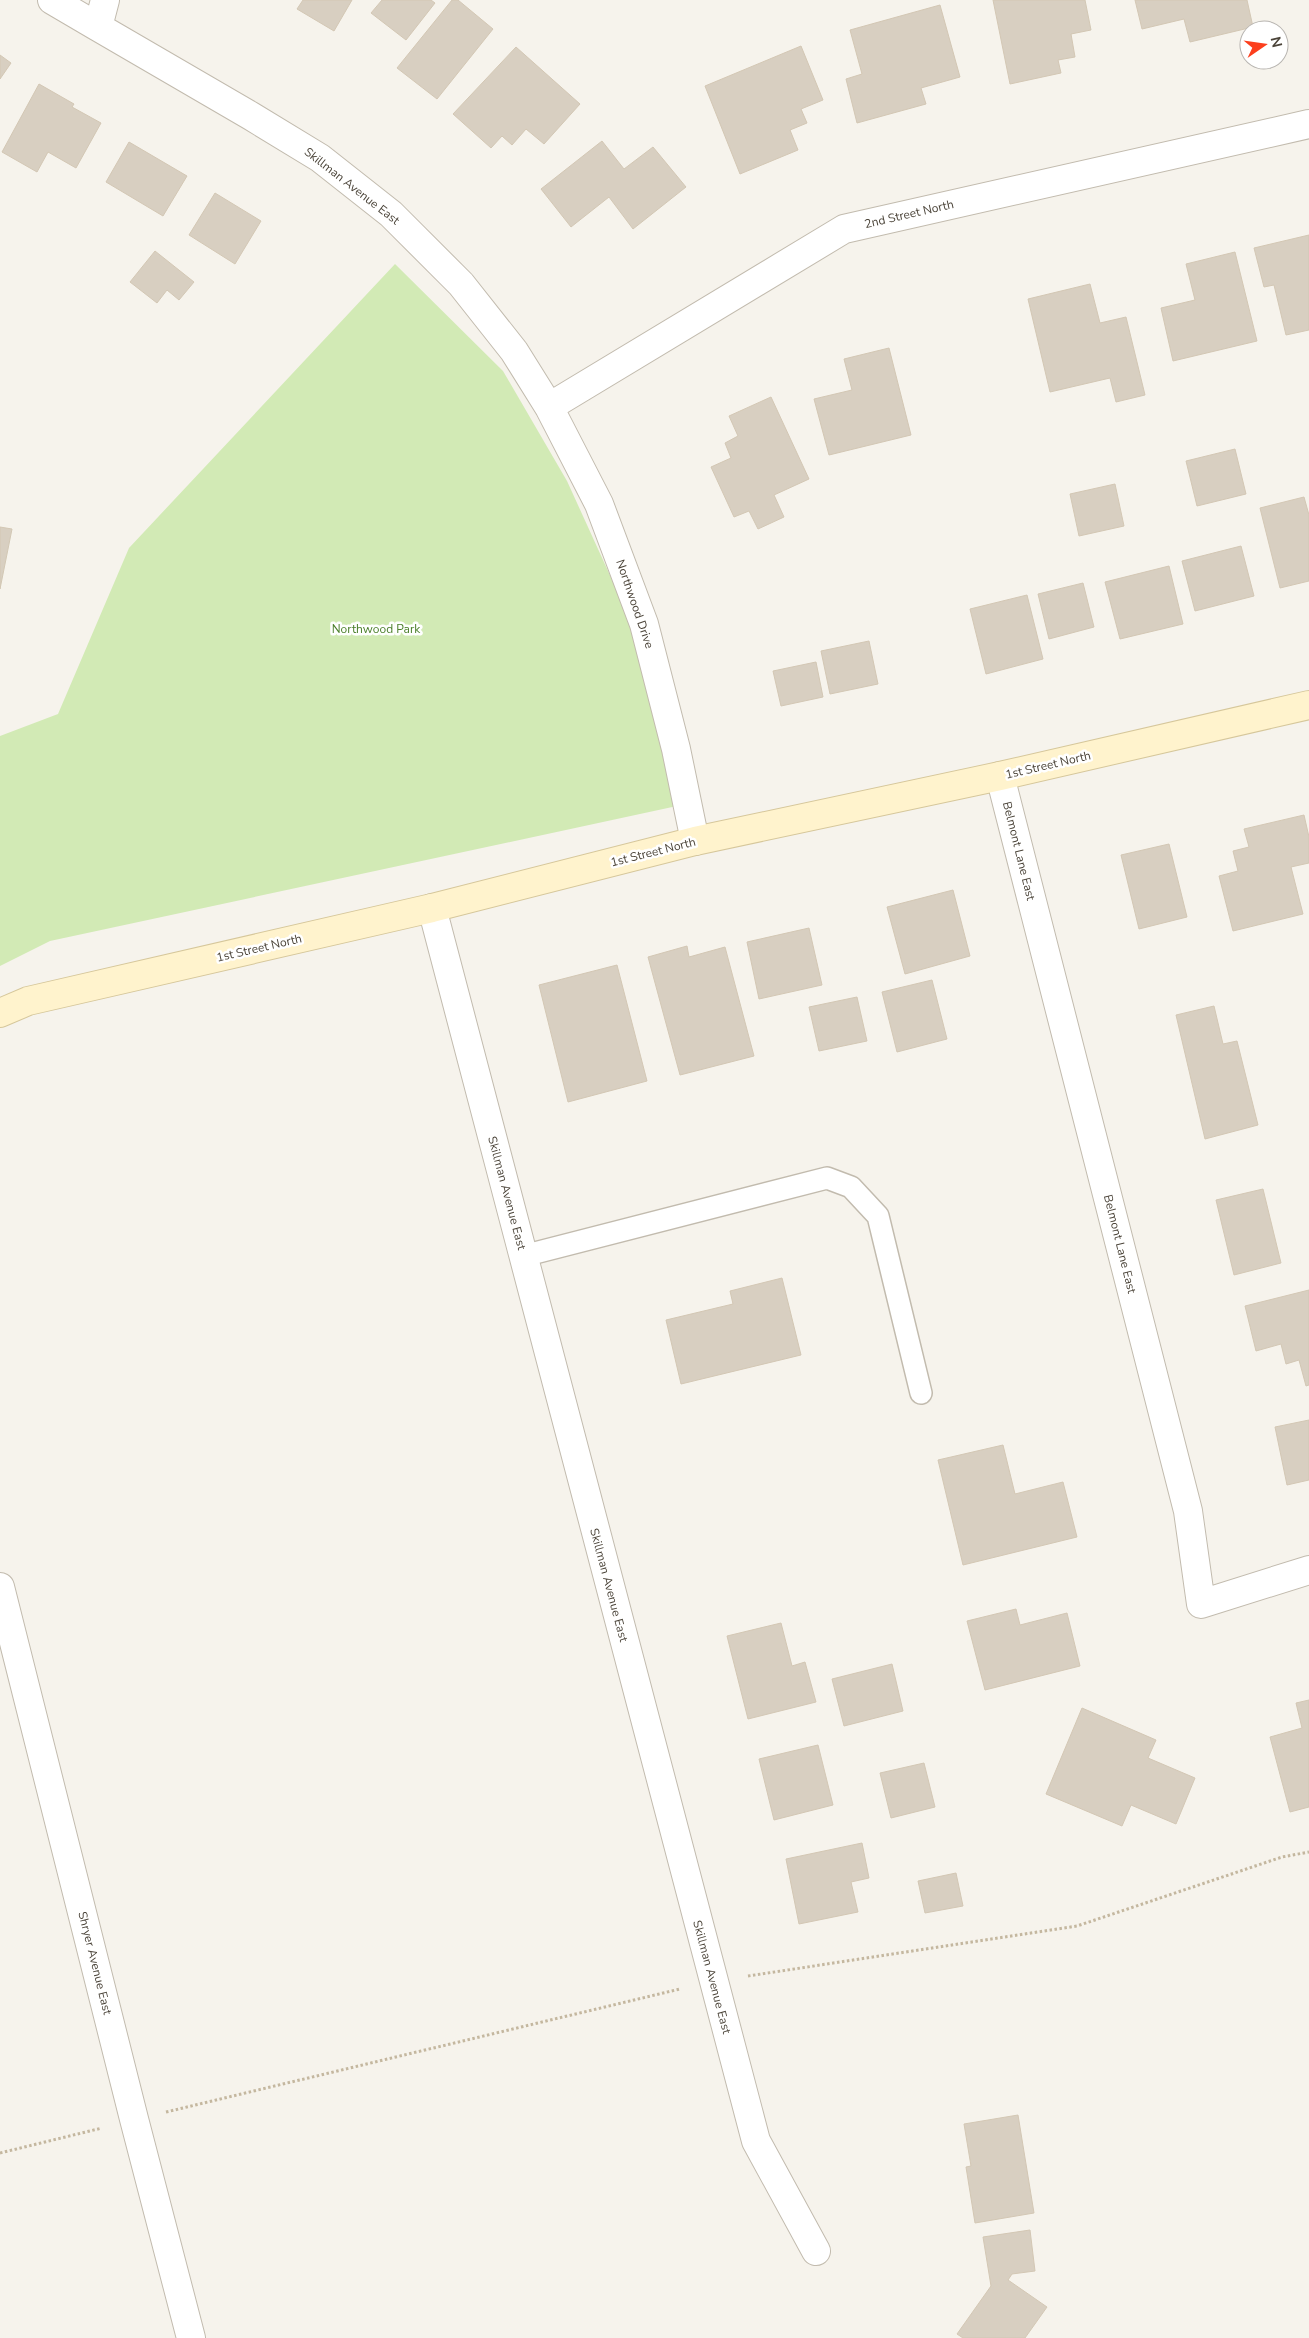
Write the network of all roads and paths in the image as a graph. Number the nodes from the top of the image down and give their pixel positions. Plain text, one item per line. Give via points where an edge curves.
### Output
1 (52, 0) edge
2 (105, 0) edge
3 (98, 27) junction
4 (1309, 124) edge
5 (550, 407) junction
6 (1309, 705) edge
7 (1000, 776) junction
8 (695, 841) junction
9 (432, 908) junction
10 (0, 1013) edge
11 (523, 1256) junction
12 (922, 1393) dead end
13 (1309, 1570) edge
14 (0, 1587) edge
15 (1309, 1852) edge
16 (713, 1981) junction
17 (134, 2119) junction
18 (0, 2153) edge
19 (816, 2251) dead end
20 (192, 2338) edge

1 - 3 street
2 - 3 street
3 - 5 street, Skillman Avenue East via 320,158 391,214 461,284 514,351
4 - 5 street, 2nd Street North via 844,229
5 - 8 street, Northwood Drive via 598,504 644,624 676,749
6 - 7 street, 1st Street North
7 - 8 street, 1st Street North
7 - 13 street, Belmont Lane East via 1188,1511 1201,1604
8 - 9 street, 1st Street North
9 - 10 street, 1st Street North via 28,1001
9 - 11 street, Skillman Avenue East
11 - 12 lane via 827,1178 851,1187 878,1216
11 - 16 street, Skillman Avenue East
14 - 17 street, Shryer Avenue East
15 - 16 path via 1282,1857 1077,1926
16 - 17 path
16 - 19 street, Skillman Avenue East via 756,2141
17 - 18 path
17 - 20 street, Shryer Avenue East

